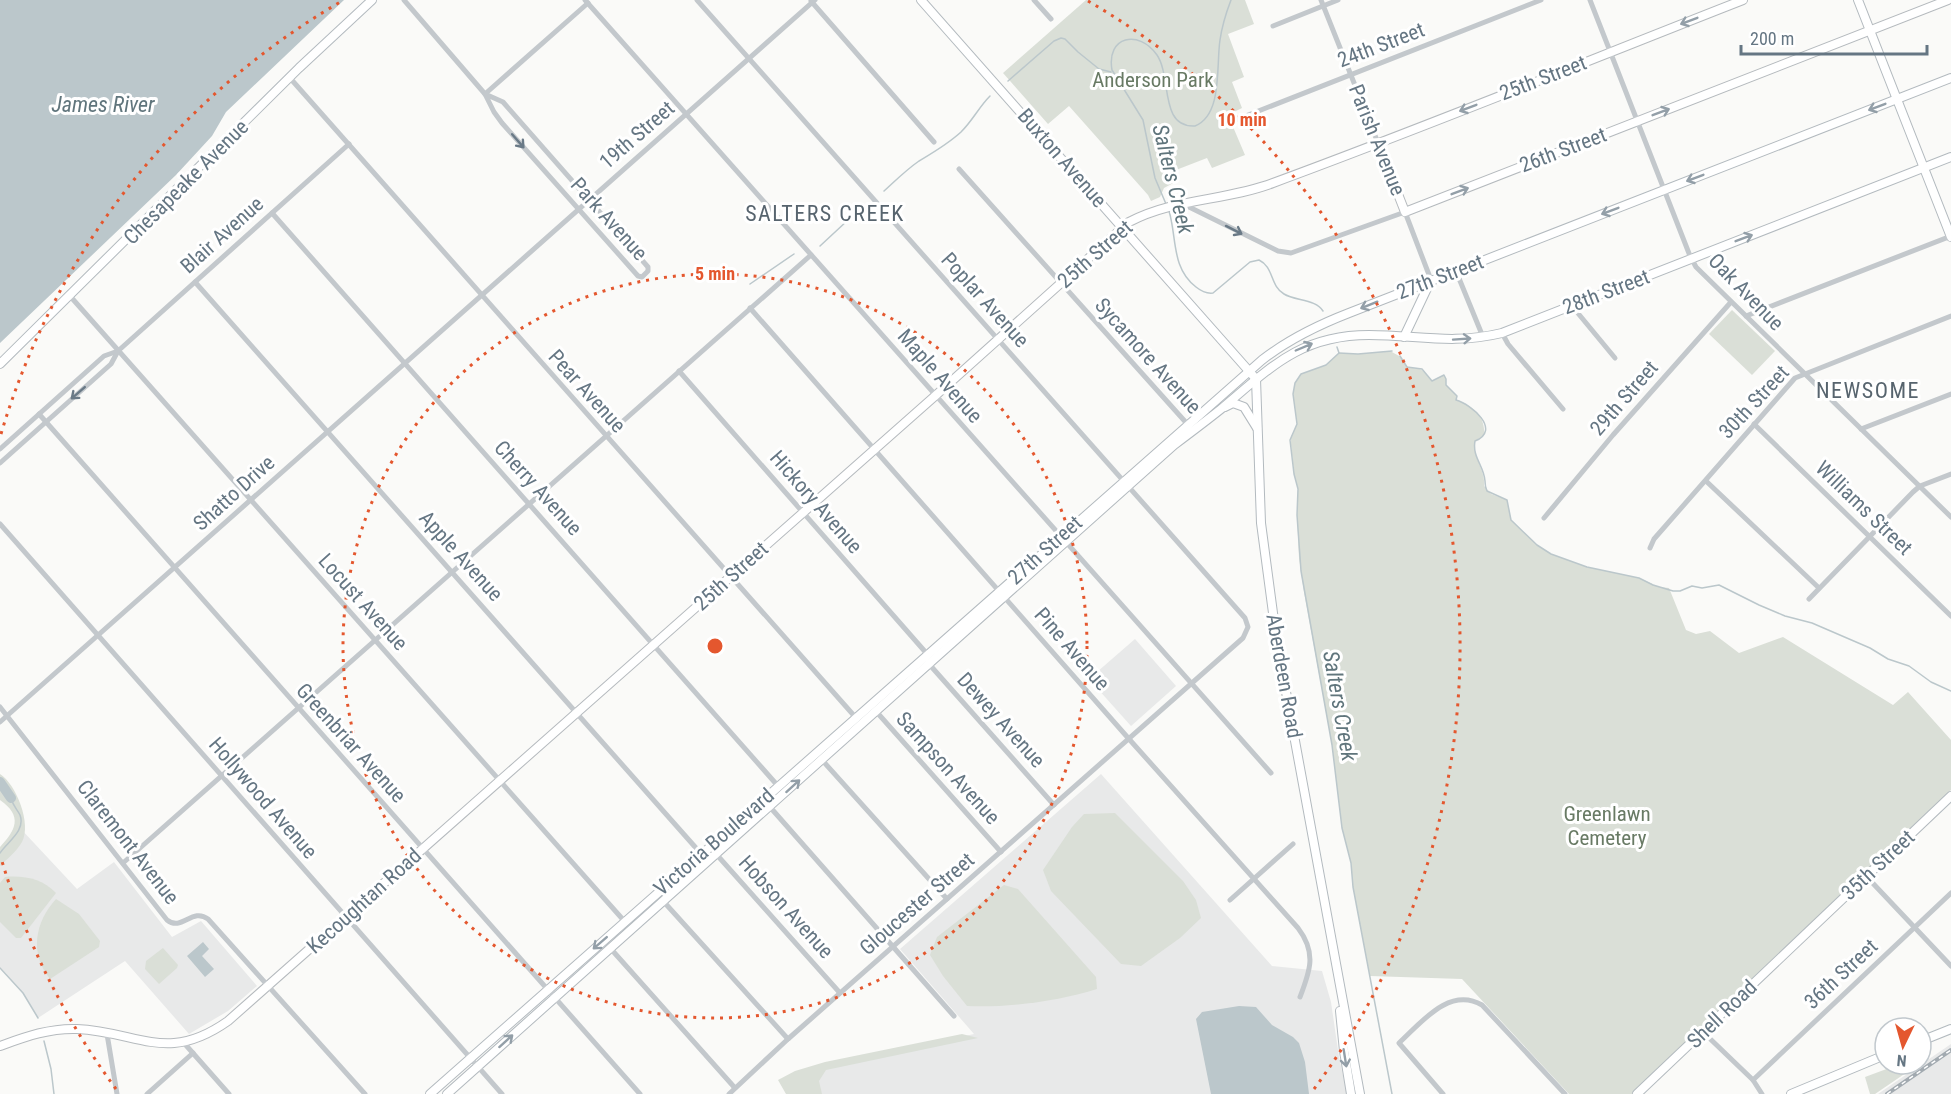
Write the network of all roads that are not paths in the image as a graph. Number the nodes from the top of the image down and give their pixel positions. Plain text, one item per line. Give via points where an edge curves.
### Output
1 (372, 0) edge
2 (404, 0) edge
3 (698, 0) edge
4 (921, 0) edge
5 (1034, 0) edge
6 (1338, 0) edge
7 (1541, 0) edge
8 (1590, 0) edge
9 (1743, 0) edge
10 (1858, 0) edge
11 (1948, 0) edge
12 (812, 1) edge
13 (586, 2) edge
14 (1322, 3) edge
15 (1051, 19) dead end
16 (1273, 26) dead end
17 (1870, 30) junction
18 (1610, 52) junction
19 (749, 58) junction
20 (1351, 74) junction
21 (290, 78) junction
22 (1951, 78) edge
23 (485, 94) junction
24 (1897, 99) junction
25 (687, 113) junction
26 (1233, 121) dead end
27 (1637, 121) junction
28 (934, 142) dead end
29 (1378, 143) junction
30 (349, 144) junction
31 (543, 148) junction
32 (1951, 157) edge
33 (534, 159) junction
34 (1924, 168) junction
35 (959, 169) dead end
36 (1664, 190) junction
37 (589, 199) junction
38 (1179, 204) junction
39 (578, 209) junction
40 (1405, 212) junction
41 (272, 213) junction
42 (1123, 228) junction
43 (1951, 237) edge
44 (811, 255) junction
45 (1691, 259) junction
46 (1456, 271) junction
47 (1431, 280) junction
48 (195, 282) junction
49 (1060, 284) junction
50 (70, 296) junction
51 (481, 297) junction
52 (1731, 302) junction
53 (1572, 306) junction
54 (750, 308) junction
55 (1746, 316) junction
56 (1951, 316) edge
57 (1502, 333) junction
58 (1404, 337) junction
59 (1483, 337) junction
60 (998, 339) junction
61 (118, 351) junction
62 (1615, 358) dead end
63 (404, 363) junction
64 (0, 364) edge
65 (679, 370) junction
66 (1250, 371) junction
67 (1803, 373) junction
68 (1256, 379) junction
69 (1951, 394) edge
70 (935, 396) junction
71 (1221, 409) junction
72 (1563, 410) dead end
73 (39, 414) junction
74 (45, 422) junction
75 (1754, 424) junction
76 (1190, 428) junction
77 (1257, 428) junction
78 (1862, 429) junction
79 (327, 432) junction
80 (606, 437) junction
81 (0, 449) edge
82 (873, 450) junction
83 (0, 463) edge
84 (1951, 474) edge
85 (1706, 481) junction
86 (1126, 483) junction
87 (1920, 486) junction
88 (251, 500) junction
89 (530, 503) junction
90 (804, 512) junction
91 (1951, 517) edge
92 (1544, 518) dead end
93 (0, 524) edge
94 (1869, 536) junction
95 (1063, 539) junction
96 (1650, 548) dead end
97 (176, 567) junction
98 (453, 571) junction
99 (730, 578) junction
100 (1819, 588) junction
101 (1001, 594) junction
102 (1809, 599) dead end
103 (1951, 616) edge
104 (678, 623) joint
105 (98, 635) junction
106 (376, 641) junction
107 (654, 644) junction
108 (928, 655) junction
109 (929, 664) junction
110 (1191, 684) junction
111 (0, 707) edge
112 (299, 709) junction
113 (873, 709) junction
114 (577, 712) junction
115 (9, 716) junction
116 (859, 722) junction
117 (0, 723) edge
118 (1129, 739) junction
119 (822, 760) junction
120 (1271, 773) dead end
121 (223, 777) junction
122 (500, 780) junction
123 (778, 786) junction
124 (1951, 796) edge
125 (1054, 805) junction
126 (770, 807) junction
127 (1293, 844) dead end
128 (423, 848) junction
129 (1001, 852) junction
130 (702, 853) junction
131 (717, 855) junction
132 (123, 863) junction
133 (1866, 876) junction
134 (1253, 878) junction
135 (1951, 893) edge
136 (947, 898) junction
137 (1230, 900) dead end
138 (664, 902) junction
139 (346, 917) junction
140 (625, 921) junction
141 (1915, 927) junction
142 (633, 930) junction
143 (1805, 933) joint
144 (893, 947) junction
145 (611, 949) junction
146 (1951, 966) edge
147 (1338, 980) junction
148 (269, 985) junction
149 (547, 989) junction
150 (840, 993) junction
151 (1300, 997) dead end
152 (555, 998) junction
153 (954, 1016) dead end
154 (1951, 1029) edge
155 (1703, 1032) junction
156 (107, 1034) junction
157 (1933, 1036) edge
158 (788, 1039) junction
159 (184, 1043) junction
160 (0, 1046) edge
161 (193, 1053) junction
162 (471, 1058) junction
163 (1873, 1060) edge
164 (478, 1066) junction
165 (1753, 1080) junction
166 (735, 1088) junction
167 (117, 1094) edge
168 (147, 1094) edge
169 (229, 1094) edge
170 (365, 1094) edge
171 (430, 1094) edge
172 (447, 1094) edge
173 (502, 1094) edge
174 (640, 1094) edge
175 (729, 1094) edge
176 (1351, 1094) edge
177 (1360, 1094) edge
178 (1443, 1094) edge
179 (1565, 1094) edge
180 (1637, 1094) edge
181 (1762, 1094) edge
182 (1791, 1094) edge

1 - 21 main road, Chesapeake Avenue
2 - 23 street, Park Avenue
3 - 19 street, Poplar Avenue
4 - 42 main road, Buxton Avenue
5 - 15 street
6 - 14 street
7 - 20 street, 24th Street
8 - 18 street, Oak Avenue
9 -> 18 main road, 25th Street
10 - 17 main road
11 - 17 main road, 26th Street
12 - 19 street, 19th Street
12 - 28 street
13 - 23 street
13 - 25 street, Maple Avenue
14 - 16 street
14 - 20 street, Parish Avenue
17 - 24 main road
27 -> 17 main road, 26th Street
18 - 27 street, Oak Avenue
18 -> 29 main road, 25th Street
19 - 25 street, 19th Street
19 - 60 street, Poplar Avenue
20 - 26 street, 24th Street
20 - 29 street, Parish Avenue
21 - 30 street, Pear Avenue
21 - 50 main road, Chesapeake Avenue
22 - 24 main road, 27th Street
23 - 31 street, Park Avenue via 502,102
23 -> 33 street, Park Avenue via 502,123
24 - 34 main road
24 -> 36 main road, 27th Street
25 - 37 street, 19th Street
25 - 44 street, Maple Avenue
27 - 36 street, Oak Avenue
40 -> 27 main road, 26th Street
29 - 38 main road, 25th Street via 1270,184
29 - 40 main road, Parish Avenue
30 - 41 street, Blair Avenue
30 - 51 street, Pear Avenue
31 - 33 street
31 - 37 street, Park Avenue
32 - 34 main road, 28th Street
33 - 39 street, Park Avenue
34 - 43 main road
45 -> 34 main road, 28th Street
35 - 49 street, Sycamore Avenue
36 - 45 street, Oak Avenue
36 -> 46 main road, 27th Street
37 - 39 street, 19th Street
37 - 39 street, Park Avenue via 648,267 642,278
38 -> 40 street, 26th Street via 1278,251 1291,253
38 - 42 main road, 25th Street via 1158,209
39 - 51 street, 19th Street
40 - 47 street, Parish Avenue
41 - 48 street, Blair Avenue
41 - 63 street, Cherry Avenue
42 - 49 main road, 25th Street
42 - 66 main road, Buxton Avenue
43 - 55 street
44 - 54 street
44 - 70 street, Maple Avenue
45 - 52 street, Oak Avenue
45 - 53 main road, 28th Street
46 - 47 main road, 27th Street
46 - 59 street
47 - 58 main road
47 -> 66 main road, 27th Street via 1301,334
48 - 61 street, Blair Avenue
48 - 79 street, Apple Avenue
49 - 60 main road, 25th Street
49 - 76 street, Sycamore Avenue
50 - 61 street, Locust Avenue
50 - 64 main road, Chesapeake Avenue
51 - 63 street, Shatto Drive
51 - 80 street, Pear Avenue
52 - 55 street, Oak Avenue
52 - 92 street, 29th Street
53 - 57 main road, 28th Street
53 - 62 street
54 - 65 street
54 - 82 street, Pine Avenue
55 - 67 street, Oak Avenue
56 - 67 street, 30th Street
57 - 59 main road, 28th Street
57 - 72 street
58 -> 59 main road, 28th Street
68 -> 58 main road, 28th Street via 1299,349 1322,340 1369,335
60 - 70 main road, 25th Street
60 - 86 street, Poplar Avenue
61 - 73 street, Blair Avenue via 104,356
61 -> 74 street, Blair Avenue via 111,364
61 - 88 street, Locust Avenue
63 - 79 street, Shatto Drive
63 - 89 street, Cherry Avenue
65 - 80 street
65 - 90 street, Hickory Avenue
66 - 68 main road
66 - 76 main road, 27th Street
67 - 75 street, 30th Street via 1789,383
67 - 78 street, Oak Avenue
68 - 71 main road, 27th Street
68 - 77 main road, Aberdeen Road
69 - 78 street
70 - 82 main road, 25th Street
70 - 95 street, Maple Avenue
71 - 76 main road, 27th Street
71 - 77 main road via 1241,405
73 - 74 street, Greenbriar Avenue
73 - 81 street, Blair Avenue
74 - 83 street, Blair Avenue
74 - 97 street, Greenbriar Avenue
75 - 85 street, 30th Street
75 - 94 street, Williams Street
76 - 86 main road, 27th Street
77 - 147 main road, Aberdeen Road via 1262,532 1277,643
78 - 87 street, Oak Avenue
79 - 88 street, Shatto Drive
79 - 98 street, Apple Avenue
80 - 89 street
80 - 99 street, Pear Avenue
82 - 90 main road, 25th Street
82 - 101 street, Pine Avenue
84 - 87 street
85 - 96 street, 30th Street
85 - 100 street
86 - 95 main road, 27th Street
86 - 110 street, Poplar Avenue via 1247,622 1243,639
87 - 91 street, Oak Avenue
87 - 94 street
88 - 97 street, Shatto Drive
88 - 106 street, Locust Avenue
89 - 98 street
89 - 107 street, Cherry Avenue
90 - 99 main road, 25th Street
90 - 108 street, Hickory Avenue
93 - 105 street, Hollywood Avenue
94 - 100 street
94 - 103 street, Williams Street
95 - 101 main road, 27th Street
95 - 110 street, Maple Avenue
97 - 105 street, Shatto Drive
97 - 112 street, Greenbriar Avenue
98 - 106 street
98 - 114 street, Apple Avenue
99 - 104 main road, 25th Street
99 - 116 street, Pear Avenue
100 - 102 street
101 - 108 main road, Victoria Boulevard
101 - 109 main road, Victoria Boulevard
101 - 118 street, Pine Avenue
104 - 107 main road, Kecoughtan Road
105 - 115 street, Shatto Drive
105 - 121 street, Hollywood Avenue
106 - 112 street
106 - 122 street, Locust Avenue
107 - 114 main road, Kecoughtan Road
107 - 123 street, Cherry Avenue
108 - 109 street, Dewey Avenue
108 - 113 main road, Victoria Boulevard
109 - 113 main road, Victoria Boulevard
109 - 125 street, Dewey Avenue
110 - 118 street
110 - 120 street, Maple Avenue
111 - 115 street, Claremont Avenue
112 - 121 street
112 - 128 street, Greenbriar Avenue
113 - 116 main road, Victoria Boulevard
113 - 129 street, Sampson Avenue
114 - 122 main road, Kecoughtan Road
114 - 130 street, Apple Avenue
115 - 117 street, Shatto Drive
115 - 132 street, Claremont Avenue
116 - 119 main road, Victoria Boulevard
116 - 123 main road, Victoria Boulevard
118 - 125 street, Gloucester Street
118 - 134 street, Pine Avenue
126 -> 119 main road, Victoria Boulevard
119 - 136 street
121 - 132 street
121 - 139 street, Hollywood Avenue
122 - 128 main road, Kecoughtan Road
122 - 140 street, Locust Avenue
123 - 130 main road, Victoria Boulevard
124 - 133 main road, 35th Street
125 - 129 street, Gloucester Street
126 - 131 main road, Victoria Boulevard
126 - 144 street
127 - 134 street
128 - 139 main road, Kecoughtan Road
128 - 149 street, Greenbriar Avenue
129 - 136 street, Gloucester Street
130 - 131 street, Hobson Avenue
130 - 140 main road, Victoria Boulevard
131 - 138 main road, Victoria Boulevard
131 - 150 street, Hobson Avenue
132 - 148 street, Claremont Avenue via 169,922 179,924 195,915 205,916
133 - 141 street
133 - 143 main road, 35th Street
134 - 137 street
134 - 151 street, Pine Avenue via 1305,939 1311,968
135 - 141 street, 36th Street
136 - 144 street, Gloucester Street
138 - 142 main road, Victoria Boulevard
138 - 158 street
139 - 148 main road, Kecoughtan Road
139 - 162 street, Hollywood Avenue
140 - 142 street, Locust Avenue
140 -> 149 main road, Victoria Boulevard
141 - 146 street
141 - 165 street, 36th Street
142 - 145 main road, Victoria Boulevard
143 - 155 main road, Shell Road
144 - 150 street, Gloucester Street
144 - 153 street
145 - 152 main road, Victoria Boulevard
145 - 166 street
147 -> 176 main road, Aberdeen Road
147 - 177 main road, Aberdeen Road
148 - 159 main road, Kecoughtan Road via 228,1021
148 - 170 street
149 - 152 street, Greenbriar Avenue
149 - 162 main road, Victoria Boulevard
150 - 158 street, Gloucester Street
164 -> 152 main road, Victoria Boulevard
152 - 174 street, Greenbriar Avenue
154 - 157 main road
155 - 165 street
155 - 180 main road, Shell Road
156 - 159 main road, Kecoughtan Road via 150,1044
156 - 160 main road, Kecoughtan Road via 78,1029 46,1031
156 - 167 street
158 - 166 street, Gloucester Street
159 - 161 street
161 - 168 street
161 - 169 street
162 - 164 street, Hollywood Avenue
162 - 171 main road, Victoria Boulevard
163 - 182 main road
164 - 172 main road, Victoria Boulevard
164 - 173 street, Hollywood Avenue
165 - 181 street
166 - 175 street, Gloucester Street
178 - 179 street via 1399,1043 1444,1003 1453,1001 1479,1003

